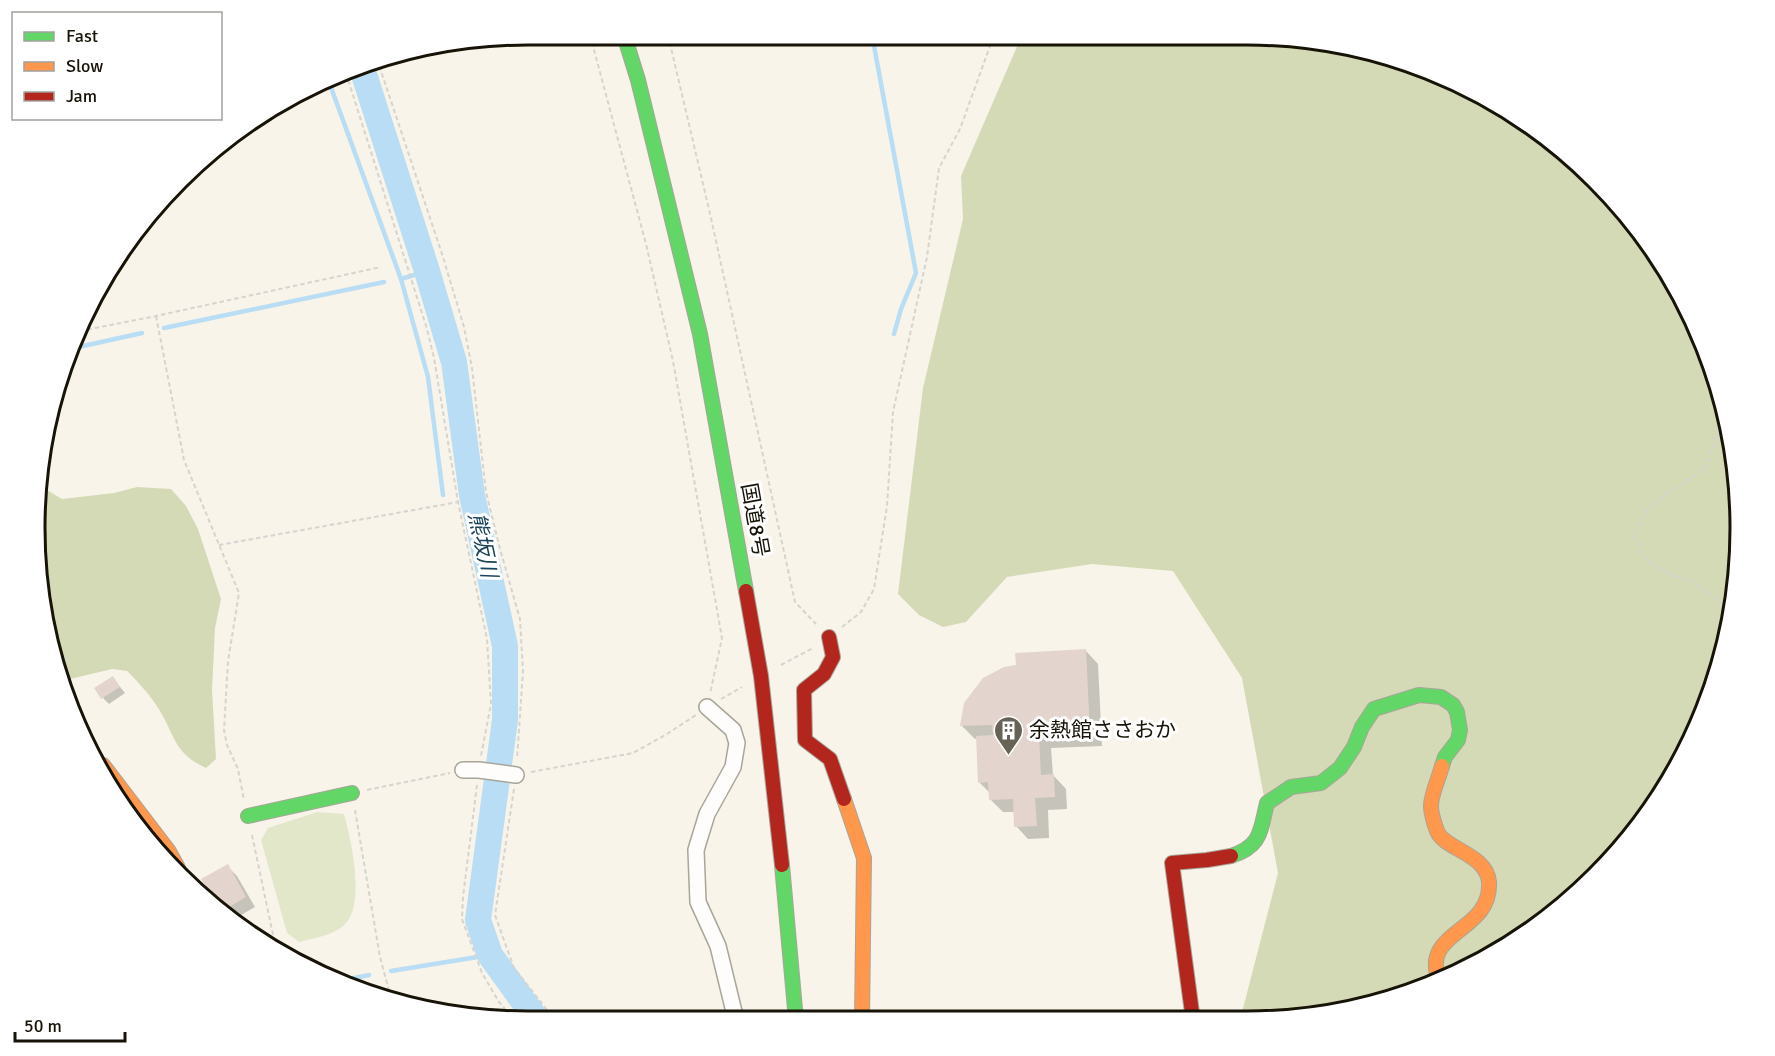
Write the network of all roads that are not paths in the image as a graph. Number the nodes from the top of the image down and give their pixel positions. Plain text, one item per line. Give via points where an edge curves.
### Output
1 (627, 45) edge
2 (829, 637) road end
3 (707, 707) road end
4 (471, 770) road end
5 (516, 775) road end
6 (123, 791) edge
7 (352, 793) road end
8 (248, 816) road end
9 (164, 845) edge
10 (1435, 973) edge
11 (734, 1011) edge
12 (795, 1011) edge
13 (862, 1011) edge
14 (1192, 1011) edge

1 - 12 main road, 国道8号 via 700,334 761,676
2 - 13 main road via 833,657 824,674 804,690 805,740 830,759 864,858
3 - 11 street via 733,730 737,743 734,767 707,814 696,850 698,902 718,946
4 - 5 street
6 - 9 main road
7 - 8 main road
10 - 14 main road via 1434,956 1475,918 1487,900 1490,881 1481,866 1438,834 1431,805 1445,757 1458,740 1459,722 1453,705 1441,697 1419,695 1374,710 1340,768 1321,783 1291,787 1267,803 1260,835 1252,846 1221,860 1172,863

